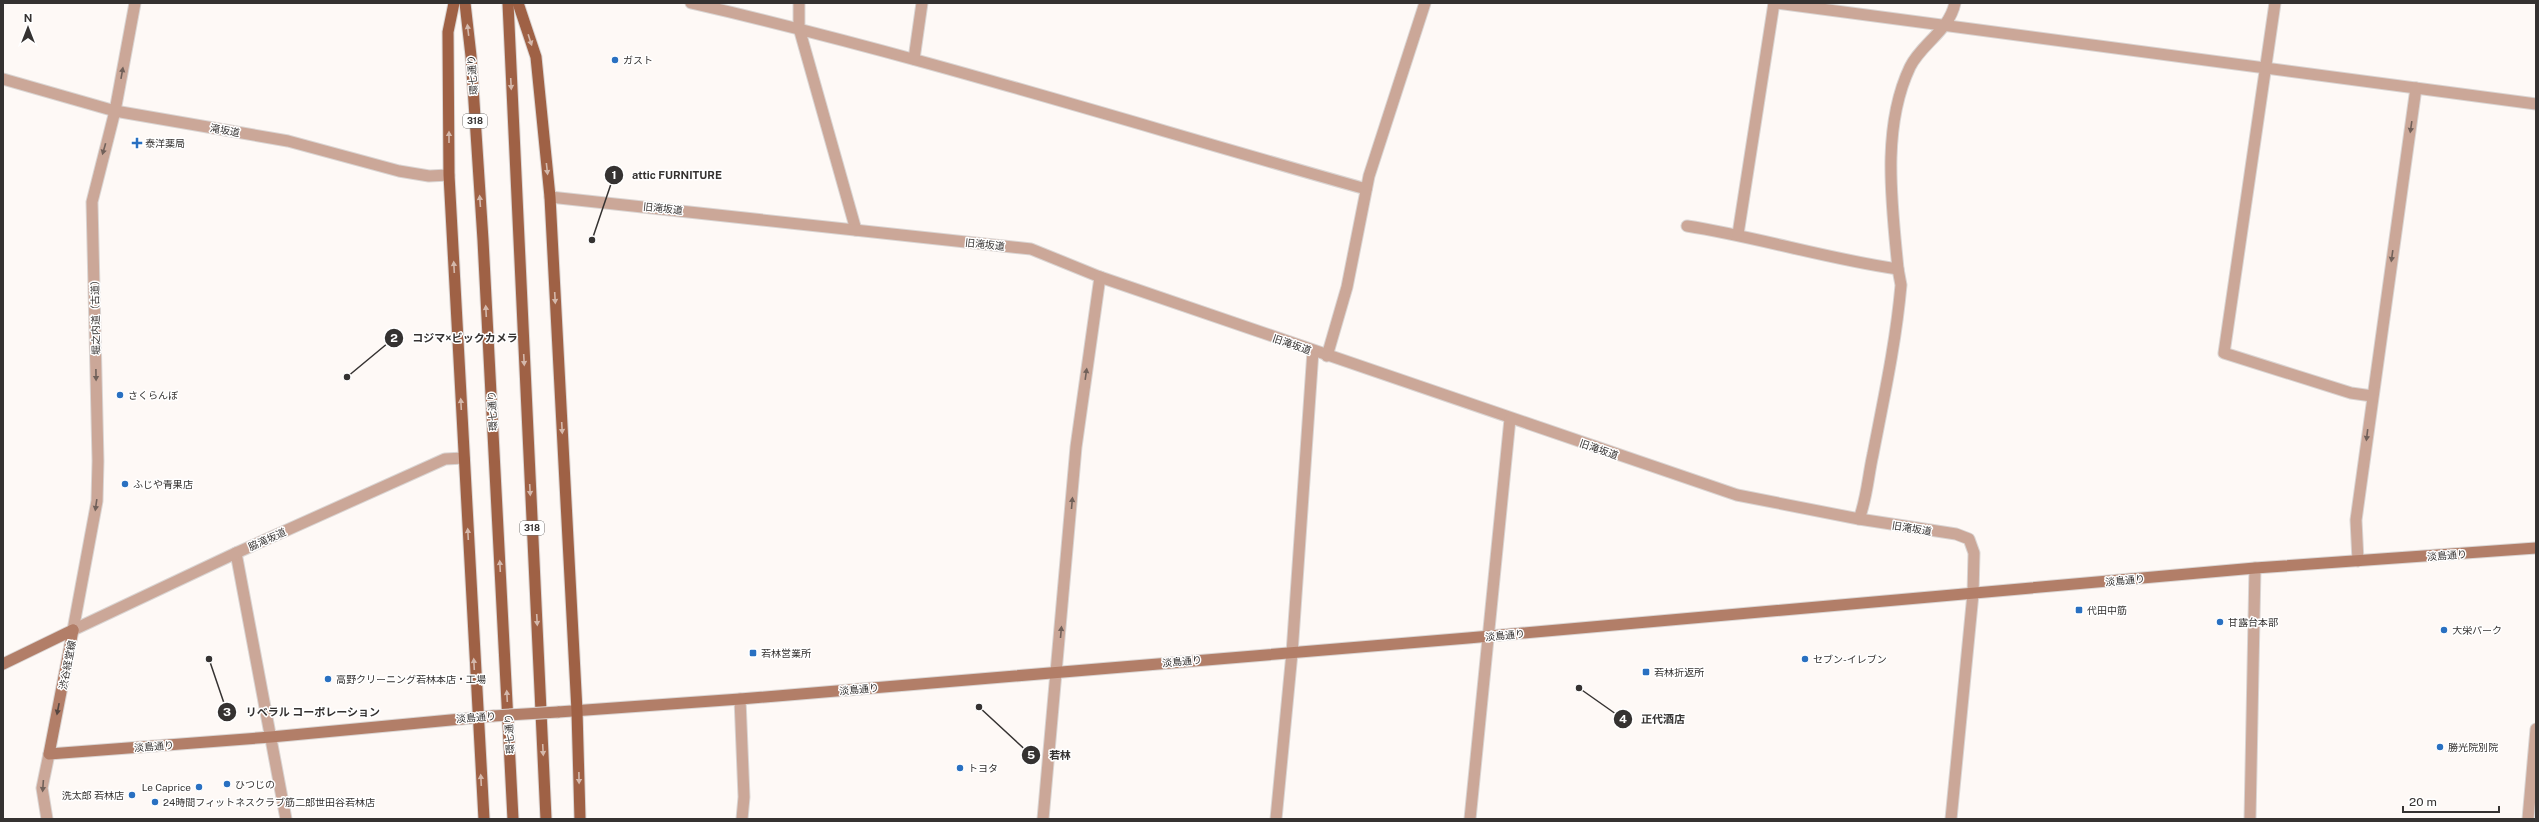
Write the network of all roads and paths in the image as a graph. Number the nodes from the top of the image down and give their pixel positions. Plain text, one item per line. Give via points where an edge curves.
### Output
1 (135, 3) edge
2 (454, 3) edge
3 (465, 3) edge
4 (508, 3) edge
5 (518, 3) edge
6 (691, 3) edge
7 (799, 3) edge
8 (922, 3) edge
9 (1425, 3) edge
10 (1775, 3) edge
11 (1955, 3) edge
12 (2275, 3) edge
13 (1945, 26) junction
14 (799, 28) junction
15 (914, 59) junction
16 (2265, 67) junction
17 (3, 79) edge
18 (2416, 88) junction
19 (2536, 104) edge
20 (115, 111) junction
21 (449, 175) junction
22 (1366, 189) junction
23 (550, 197) junction
24 (1686, 226) dead end
25 (856, 230) junction
26 (1738, 234) junction
27 (1898, 270) junction
28 (1100, 277) junction
29 (1313, 351) junction
30 (1327, 356) junction
31 (2372, 396) junction
32 (1510, 419) junction
33 (464, 458) junction
34 (1859, 519) junction
35 (2536, 548) edge
36 (236, 553) junction
37 (2358, 561) junction
38 (2255, 568) junction
39 (1973, 594) junction
40 (73, 630) junction
41 (1487, 636) junction
42 (1292, 653) junction
43 (3, 664) edge
44 (1058, 671) junction
45 (740, 700) junction
46 (577, 711) junction
47 (478, 717) junction
48 (2536, 729) edge
49 (271, 737) junction
50 (49, 754) junction
51 (47, 819) edge
52 (286, 819) edge
53 (484, 819) edge
54 (513, 819) edge
55 (546, 819) edge
56 (580, 819) edge
57 (742, 819) edge
58 (1043, 819) edge
59 (1276, 819) edge
60 (1470, 819) edge
61 (1951, 819) edge
62 (2250, 819) edge
63 (2528, 819) edge

20 -> 1 street, 堀之内道（古道）
21 -> 2 main road via 448,32
54 -> 3 main road, 環七通り / 318 via 482,225
4 -> 55 main road, 318
5 -> 23 main road via 536,57
6 - 14 street
7 - 14 street
8 - 15 street
9 - 22 street
10 - 13 street
10 - 26 street
11 - 13 street
12 - 16 street
13 - 16 street
13 - 27 street via 1910,66 1896,111 1889,169
14 - 15 street
14 - 25 street
15 - 22 street
16 - 18 street
16 - 31 street via 2224,354 2351,393
17 - 20 street, 滝坂道
18 - 19 street
18 -> 31 street
20 - 21 street, 滝坂道 via 288,141 399,171 428,176
20 -> 40 street, 堀之内道（古道） via 92,202 97,494
33 -> 21 main road
22 - 30 street via 1347,287
23 - 25 street, 旧滝坂道
23 -> 46 main road
24 - 26 street
25 - 28 street, 旧滝坂道 via 1031,249
26 - 27 street via 1865,265
27 - 34 street via 1901,285 1888,382 1865,502
28 - 29 street, 旧滝坂道
44 -> 28 street via 1076,447
29 - 30 street, 旧滝坂道
29 - 42 street
30 - 32 street, 旧滝坂道
31 -> 37 street via 2356,520
32 - 34 street, 旧滝坂道 via 1737,495
32 - 41 street
33 - 36 street, 脇滝坂道 via 445,459
47 -> 33 main road
34 - 39 street, 旧滝坂道 via 1956,534 1969,539 1974,553
35 - 37 main road, 淡島通り
36 - 40 street, 脇滝坂道
36 - 49 street
37 - 38 main road, 淡島通り
38 - 39 main road, 淡島通り
38 - 62 street
39 - 41 main road, 淡島通り
39 - 61 street
40 - 43 main road, 渋谷経堂線
40 -> 50 main road, 渋谷経堂線
41 - 42 main road, 淡島通り
41 - 60 street
42 - 44 main road, 淡島通り
42 - 59 street
44 - 45 main road, 淡島通り
44 - 58 street
45 - 46 main road, 淡島通り
45 - 57 street via 744,797
46 - 47 main road, 淡島通り, bridge
46 -> 56 main road
47 - 49 main road, 淡島通り
53 -> 47 main road
48 - 63 street
49 - 50 main road, 淡島通り
49 - 52 street
50 -> 51 street via 42,788

